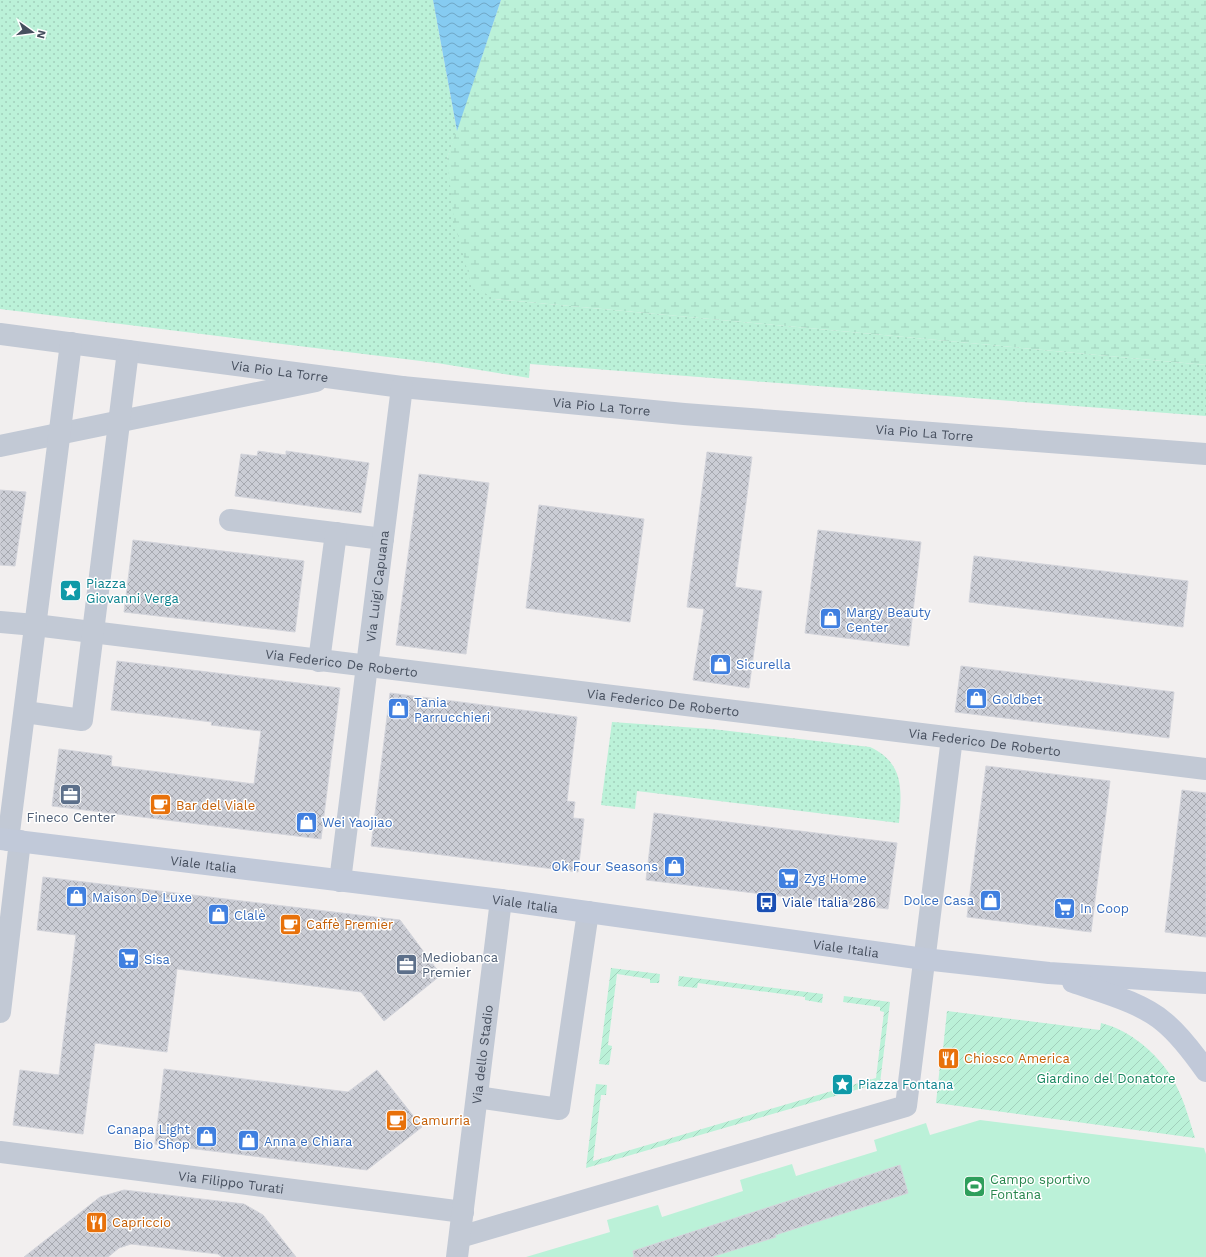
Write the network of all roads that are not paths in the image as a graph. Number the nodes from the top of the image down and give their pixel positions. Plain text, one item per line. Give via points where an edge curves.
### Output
1 (0, 334) edge
2 (71, 343) junction
3 (128, 351) junction
4 (332, 378) junction
5 (402, 387) junction
6 (120, 422) junction
7 (60, 434) junction
8 (0, 446) edge
9 (1206, 454) edge
10 (230, 520) dead end
11 (336, 533) junction
12 (383, 539) junction
13 (4, 623) edge
14 (35, 625) junction
15 (92, 633) junction
16 (319, 661) junction
17 (366, 667) junction
18 (25, 712) junction
19 (952, 738) junction
20 (1206, 769) edge
21 (9, 840) edge
22 (340, 880) junction
23 (501, 900) junction
24 (588, 912) junction
25 (924, 958) junction
26 (1049, 973) junction
27 (1206, 983) edge
28 (0, 1012) edge
29 (1206, 1071) edge
30 (477, 1097) junction
31 (0, 1152) edge
32 (463, 1212) junction
33 (458, 1247) edge

1 - 2 street, Via Pio La Torre
2 - 3 street, Via Pio La Torre
2 - 7 street
3 - 4 street, Via Pio La Torre
3 - 6 street
4 - 5 street, Via Pio La Torre
4 - 6 street
5 - 9 street, Via Pio La Torre via 684,414
5 - 12 street, Via Luigi Capuana
6 - 7 street
6 - 15 street
7 - 8 street
7 - 14 street
10 - 11 street
11 - 12 street
11 - 16 street
12 - 17 street, Via Luigi Capuana
13 - 14 street, Via Federico De Roberto
14 - 15 street, Via Federico De Roberto
14 - 18 street
15 - 16 street, Via Federico De Roberto
15 - 18 street via 82,720
16 - 17 street, Via Federico De Roberto
17 - 19 street, Via Federico De Roberto
17 - 22 street, Via Luigi Capuana
18 - 21 street
19 - 20 street, Via Federico De Roberto
19 - 25 street
21 - 22 main road, Viale Italia
21 - 28 street
22 - 23 main road, Viale Italia
23 - 24 main road, Viale Italia
23 - 30 street, Via dello Stadio
24 - 25 main road, Viale Italia
24 - 30 street via 559,1109
25 - 26 main road, Viale Italia
25 - 33 street via 906,1106
26 - 27 main road
26 - 29 main road via 1130,1002 1163,1021
30 - 32 street, Via dello Stadio
31 - 32 street, Via Filippo Turati
32 - 33 street, Via dello Stadio

